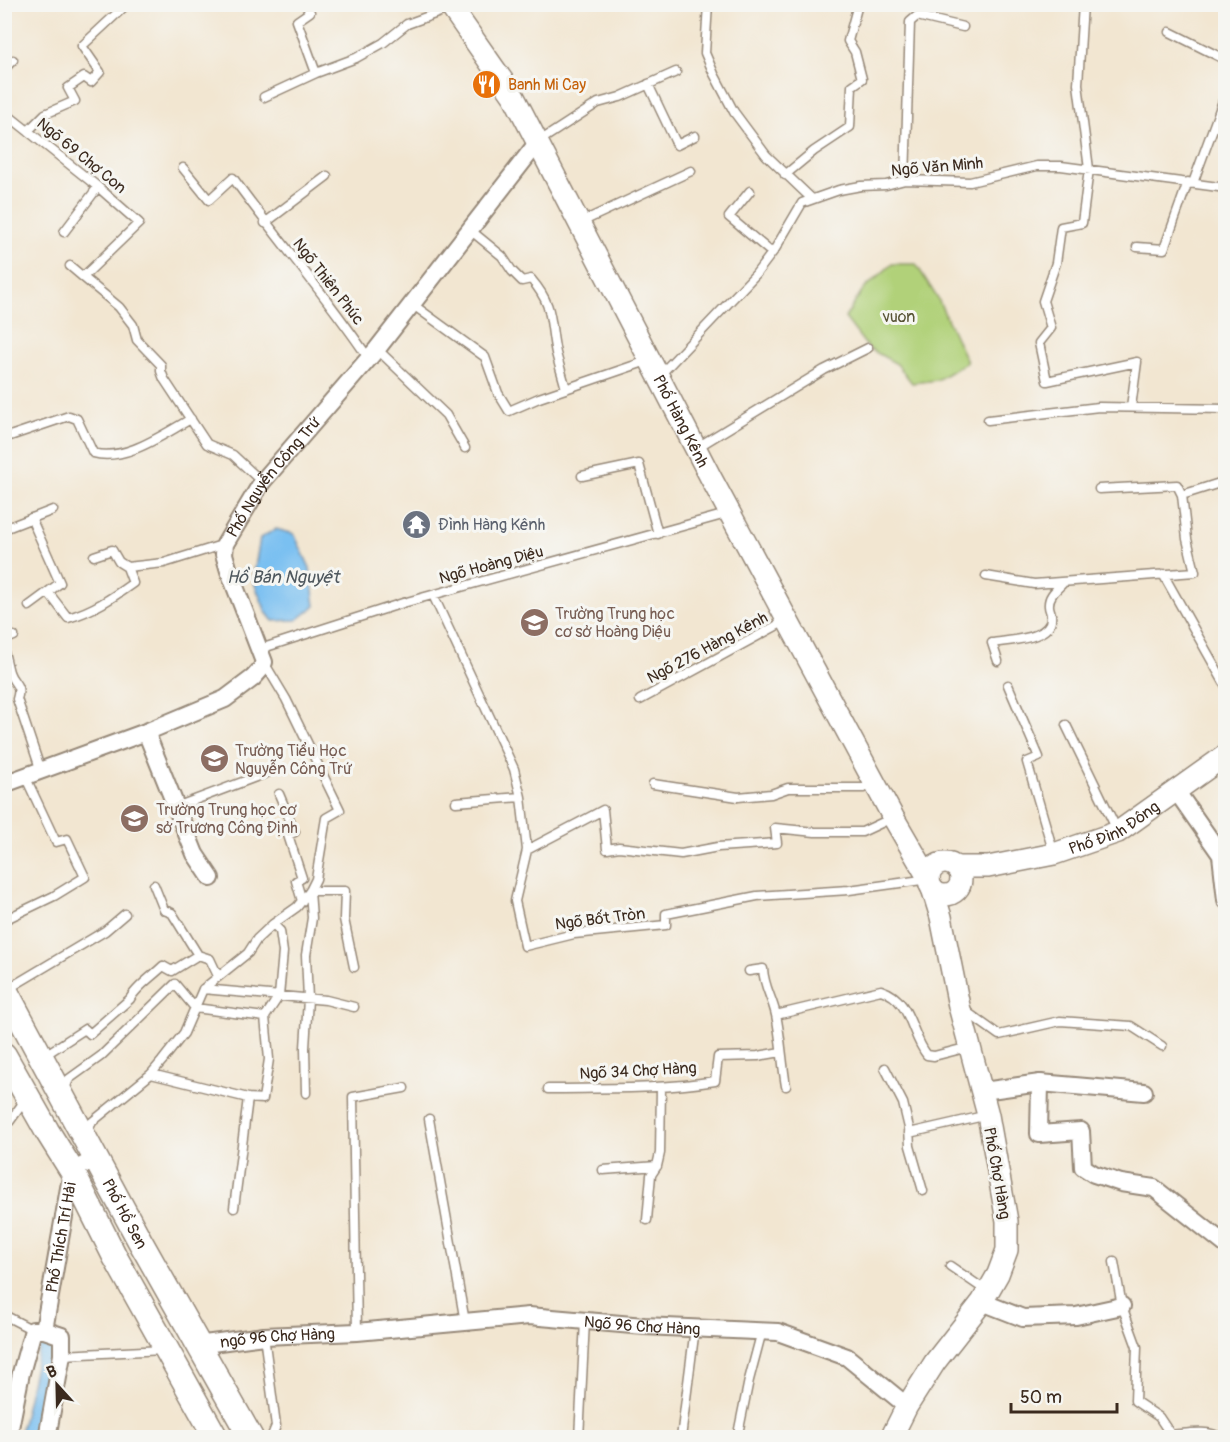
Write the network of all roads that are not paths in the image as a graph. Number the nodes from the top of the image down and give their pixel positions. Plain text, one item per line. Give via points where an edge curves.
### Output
1 (127, 4) edge
2 (305, 4) edge
3 (708, 4) edge
4 (858, 4) edge
5 (1083, 4) edge
6 (456, 6) edge
7 (963, 27) dead end
8 (1170, 32) dead end
9 (13, 60) dead end
10 (1226, 60) edge
11 (4, 69) edge
12 (676, 72) dead end
13 (316, 73) junction
14 (648, 84) junction
15 (1226, 93) edge
16 (264, 97) dead end
17 (4, 112) edge
18 (28, 131) junction
19 (695, 136) dead end
20 (538, 142) junction
21 (183, 168) dead end
22 (1089, 169) junction
23 (691, 171) dead end
24 (785, 175) junction
25 (327, 176) dead end
26 (905, 180) junction
27 (1190, 183) junction
28 (98, 186) junction
29 (1226, 188) edge
30 (750, 191) dead end
31 (813, 200) junction
32 (265, 223) junction
33 (579, 223) junction
34 (469, 229) junction
35 (64, 232) dead end
36 (1137, 247) dead end
37 (772, 253) junction
38 (70, 266) dead end
39 (83, 277) junction
40 (412, 304) junction
41 (868, 348) dead end
42 (373, 354) junction
43 (655, 368) junction
44 (566, 389) junction
45 (1131, 407) junction
46 (1226, 409) edge
47 (190, 419) junction
48 (988, 420) dead end
49 (4, 438) edge
50 (465, 448) dead end
51 (696, 448) junction
52 (582, 476) dead end
53 (1226, 481) edge
54 (262, 482) junction
55 (1099, 489) dead end
56 (1182, 495) junction
57 (53, 510) dead end
58 (731, 513) junction
59 (31, 518) junction
60 (4, 529) edge
61 (658, 534) junction
62 (225, 544) junction
63 (94, 556) dead end
64 (127, 567) junction
65 (1163, 574) junction
66 (986, 576) dead end
67 (1063, 583) junction
68 (48, 592) junction
69 (433, 595) junction
70 (29, 606) dead end
71 (788, 620) junction
72 (14, 636) dead end
73 (4, 640) edge
74 (4, 652) edge
75 (262, 656) junction
76 (998, 661) dead end
77 (1008, 685) dead end
78 (1226, 686) edge
79 (640, 700) dead end
80 (1066, 725) dead end
81 (146, 732) junction
82 (1226, 755) edge
83 (268, 772) dead end
84 (33, 773) junction
85 (7, 781) edge
86 (875, 782) junction
87 (653, 784) dead end
88 (1177, 792) junction
89 (279, 794) dead end
90 (521, 797) junction
91 (456, 802) dead end
92 (176, 807) junction
93 (893, 817) junction
94 (1118, 832) junction
95 (527, 850) junction
96 (1054, 854) junction
97 (211, 878) dead end
98 (944, 879) junction
99 (154, 885) dead end
100 (310, 891) junction
101 (1226, 900) edge
102 (302, 901) junction
103 (125, 914) dead end
104 (4, 920) edge
105 (273, 924) junction
106 (198, 955) junction
107 (354, 967) dead end
108 (749, 970) dead end
109 (218, 976) junction
110 (5, 989) edge
111 (203, 989) junction
112 (279, 996) junction
113 (308, 999) junction
114 (959, 1006) junction
115 (354, 1007) dead end
116 (195, 1008) junction
117 (776, 1016) junction
118 (265, 1017) junction
119 (1162, 1046) dead end
120 (969, 1047) junction
121 (781, 1052) junction
122 (4, 1055) edge
123 (42, 1057) junction
124 (885, 1068) dead end
125 (151, 1074) junction
126 (1040, 1083) junction
127 (786, 1086) dead end
128 (661, 1087) junction
129 (404, 1088) dead end
130 (548, 1089) dead end
131 (983, 1091) junction
132 (1144, 1092) dead end
133 (306, 1094) dead end
134 (28, 1096) junction
135 (62, 1097) junction
136 (248, 1098) junction
137 (988, 1115) junction
138 (429, 1119) dead end
139 (4, 1129) edge
140 (909, 1133) junction
141 (84, 1138) junction
142 (95, 1159) junction
143 (657, 1166) junction
144 (603, 1170) dead end
145 (72, 1171) junction
146 (923, 1191) dead end
147 (234, 1208) dead end
148 (647, 1220) dead end
149 (1226, 1245) edge
150 (1114, 1262) dead end
151 (950, 1266) dead end
152 (985, 1297) junction
153 (1122, 1306) junction
154 (4, 1315) edge
155 (585, 1321) junction
156 (465, 1322) junction
157 (694, 1328) junction
158 (38, 1330) junction
159 (762, 1331) junction
160 (357, 1332) junction
161 (264, 1336) junction
162 (198, 1345) junction
163 (167, 1350) junction
164 (62, 1355) junction
165 (907, 1406) junction
166 (739, 1429) dead end
167 (8, 1437) edge
168 (47, 1437) edge
169 (216, 1437) edge
170 (251, 1437) edge
171 (271, 1437) edge
172 (579, 1437) edge
173 (681, 1437) edge
174 (891, 1437) edge
175 (1221, 1437) edge

1 - 18 lane via 82,46 100,72 91,82 84,77 68,88 75,101 45,114
2 - 13 lane via 310,12 297,21
3 - 24 lane via 705,53 714,74 734,112
4 - 24 lane via 848,40 862,80 852,86 850,127
5 - 22 lane via 1078,84
6 - 13 lane via 407,24 356,58
6 - 20 street, Phố Hàng Kênh
7 - 26 lane via 917,16 910,22
8 - 10 lane
9 - 11 lane
12 - 14 lane
13 - 16 lane
14 - 19 lane via 677,145
14 - 20 lane via 598,103
15 - 27 lane
17 - 18 lane, Ngõ 69 Chợ Con
18 - 28 lane, Ngõ 69 Chợ Con
20 - 33 street, Phố Hàng Kênh
20 - 34 street, Phố Nguyễn Công Trứ
21 - 32 lane, Ngõ Thiên Phúc via 209,200 233,178
22 - 26 lane, Ngõ Văn Minh via 1037,166 970,182
22 - 27 lane, Ngõ Văn Minh
22 - 45 lane via 1082,223 1061,227 1056,263 1043,301 1051,328 1039,343 1047,381 1137,362
23 - 33 lane
24 - 31 lane
25 - 32 lane
26 - 31 lane, Ngõ Văn Minh via 839,190
27 - 29 lane, Ngõ Văn Minh
27 - 36 lane via 1164,249
28 - 35 lane
28 - 39 lane, Ngõ 69 Chợ Con via 139,223
30 - 37 lane via 729,217
31 - 37 lane, Ngõ Văn Minh via 802,203
32 - 42 lane, Ngõ Thiên Phúc
33 - 43 street, Phố Hàng Kênh
34 - 40 street, Phố Nguyễn Công Trứ
34 - 44 lane via 502,256 522,281 531,279 544,295
37 - 43 lane, Ngõ Văn Minh via 756,274
38 - 39 lane
39 - 47 lane via 128,318 137,340 161,365 164,379
40 - 42 street, Phố Nguyễn Công Trứ
40 - 44 lane via 485,357 509,411
41 - 51 lane via 824,370
42 - 50 lane, Ngõ Thiên Phúc via 446,415
42 - 54 street, Phố Nguyễn Công Trứ
43 - 44 lane via 610,375
43 - 51 street, Phố Hàng Kênh
45 - 46 lane
45 - 48 lane
47 - 49 lane via 142,446 120,453 93,453 74,416
47 - 54 lane via 207,444 233,455
51 - 58 street, Phố Hàng Kênh
52 - 61 lane via 639,464
53 - 56 lane
54 - 62 street, Phố Nguyễn Công Trứ
55 - 56 lane via 1177,485
56 - 65 lane via 1196,572
57 - 59 lane
58 - 61 lane, Ngõ Hoàng Diệu
58 - 71 street, Phố Hàng Kênh
59 - 60 lane
59 - 68 lane via 60,584
61 - 69 lane, Ngõ Hoàng Diệu
62 - 64 lane via 164,563
62 - 75 street, Phố Nguyễn Công Trứ via 229,571
63 - 64 lane via 112,550
64 - 68 lane via 133,583 88,612 68,618
65 - 67 lane
65 - 78 lane
66 - 67 lane via 1034,584
67 - 76 lane via 1050,597 1049,626 1043,633 992,643
68 - 70 lane
69 - 75 lane, Ngõ Hoàng Diệu via 359,617
69 - 90 lane, Ngõ Bốt Tròn via 514,769
71 - 79 lane, Ngõ 276 Hàng Kênh
71 - 86 street, Phố Hàng Kênh
72 - 73 lane
74 - 84 lane via 10,674 18,684 17,699
75 - 81 street via 261,669 225,699
75 - 100 lane via 340,810 326,818 316,879
77 - 96 lane via 1039,757 1026,762
80 - 94 lane
81 - 84 street
81 - 92 street
82 - 88 street, Phố Đình Đông
83 - 92 lane
84 - 85 street
84 - 104 lane via 56,843 67,839 85,877
86 - 87 lane via 864,788 788,788 738,797
86 - 93 street, Phố Hàng Kênh
88 - 94 street, Phố Đình Đông
88 - 101 street via 1221,855
89 - 102 lane via 295,832 288,835 302,878 296,880
90 - 91 lane
90 - 95 lane, Ngõ Bốt Tròn
92 - 97 street via 195,854
93 - 95 lane via 862,832 774,828 777,843 681,854 607,849 603,810
93 - 98 street, Phố Hàng Kênh via 907,843
94 - 96 street, Phố Đình Đông
95 - 98 lane, Ngõ Bốt Tròn via 515,901 525,946 574,934 666,925 666,914 757,896
96 - 98 street, Phố Đình Đông
98 - 114 street, Phố Chợ Hàng via 941,917
99 - 106 lane via 164,910 172,913
100 - 102 lane
100 - 107 lane via 345,891 344,920
100 - 113 lane
102 - 105 lane
103 - 110 lane via 105,931
105 - 109 lane via 248,953
105 - 112 lane via 280,931 283,952
106 - 109 lane via 210,959
106 - 123 lane via 172,971 163,966 90,1034 85,1029
108 - 117 lane via 763,969 764,985
109 - 111 lane
110 - 123 main road, Phố Hồ Sen
111 - 112 lane
111 - 116 lane
112 - 113 lane
112 - 118 lane
113 - 115 lane
113 - 133 lane
114 - 119 lane via 999,1035 1060,1021 1131,1026
114 - 120 street, Phố Chợ Hàng
116 - 118 lane
116 - 125 lane via 184,1033
116 - 135 lane via 175,984 101,1056 69,1079
117 - 120 lane via 881,990 896,998 927,1054 934,1056
117 - 121 lane
118 - 136 lane via 269,1059 263,1099
120 - 131 street, Phố Chợ Hàng
121 - 127 lane
121 - 128 lane, Ngõ 34 Chợ Hàng via 718,1057 715,1081
122 - 134 main road, Phố Hồ Sen
123 - 135 main road, Phố Hồ Sen
124 - 140 lane via 903,1103
125 - 136 lane
125 - 141 lane via 92,1122
126 - 131 street
126 - 132 street
126 - 149 street via 1039,1134 1081,1131 1083,1167 1121,1183 1154,1188
128 - 130 lane, Ngõ 34 Chợ Hàng
128 - 143 lane
129 - 160 lane via 353,1097
131 - 137 street, Phố Chợ Hàng
134 - 139 lane
134 - 145 main road, Phố Hồ Sen
135 - 141 main road, Phố Hồ Sen
136 - 147 lane
137 - 140 lane
137 - 152 street, Phố Chợ Hàng via 1007,1221 1006,1250
138 - 156 lane
140 - 146 lane
141 - 142 main road, Phố Hồ Sen
142 - 145 street, Phố Thích Trí Hải
142 - 162 main road, Phố Hồ Sen
143 - 144 lane
143 - 148 lane via 651,1175
145 - 158 street, Phố Thích Trí Hải
145 - 163 main road, Phố Hồ Sen via 114,1257
150 - 153 lane
151 - 152 lane
152 - 153 street via 1023,1318 1076,1316
152 - 165 street, Phố Chợ Hàng
153 - 175 lane via 1137,1347 1135,1401 1159,1418 1171,1435
154 - 158 lane
155 - 156 street, Ngõ 96 Chợ Hàng via 529,1316
155 - 157 street, Ngõ 96 Chợ Hàng
155 - 172 lane
156 - 160 street, Ngõ 96 Chợ Hàng
157 - 159 street, Ngõ 96 Chợ Hàng
157 - 173 lane
158 - 164 street via 62,1336
158 - 167 street, Phố Thích Trí Hải via 21,1372
159 - 165 street, Ngõ 96 Chợ Hàng via 778,1332 847,1357
159 - 166 lane
160 - 161 street, ngõ 96 Chợ Hàng
161 - 162 street, ngõ 96 Chợ Hàng
161 - 171 lane via 276,1426
162 - 170 main road, Phố Hồ Sen
163 - 164 lane
163 - 169 main road, Phố Hồ Sen
164 - 168 street
165 - 174 street, Phố Chợ Hàng

